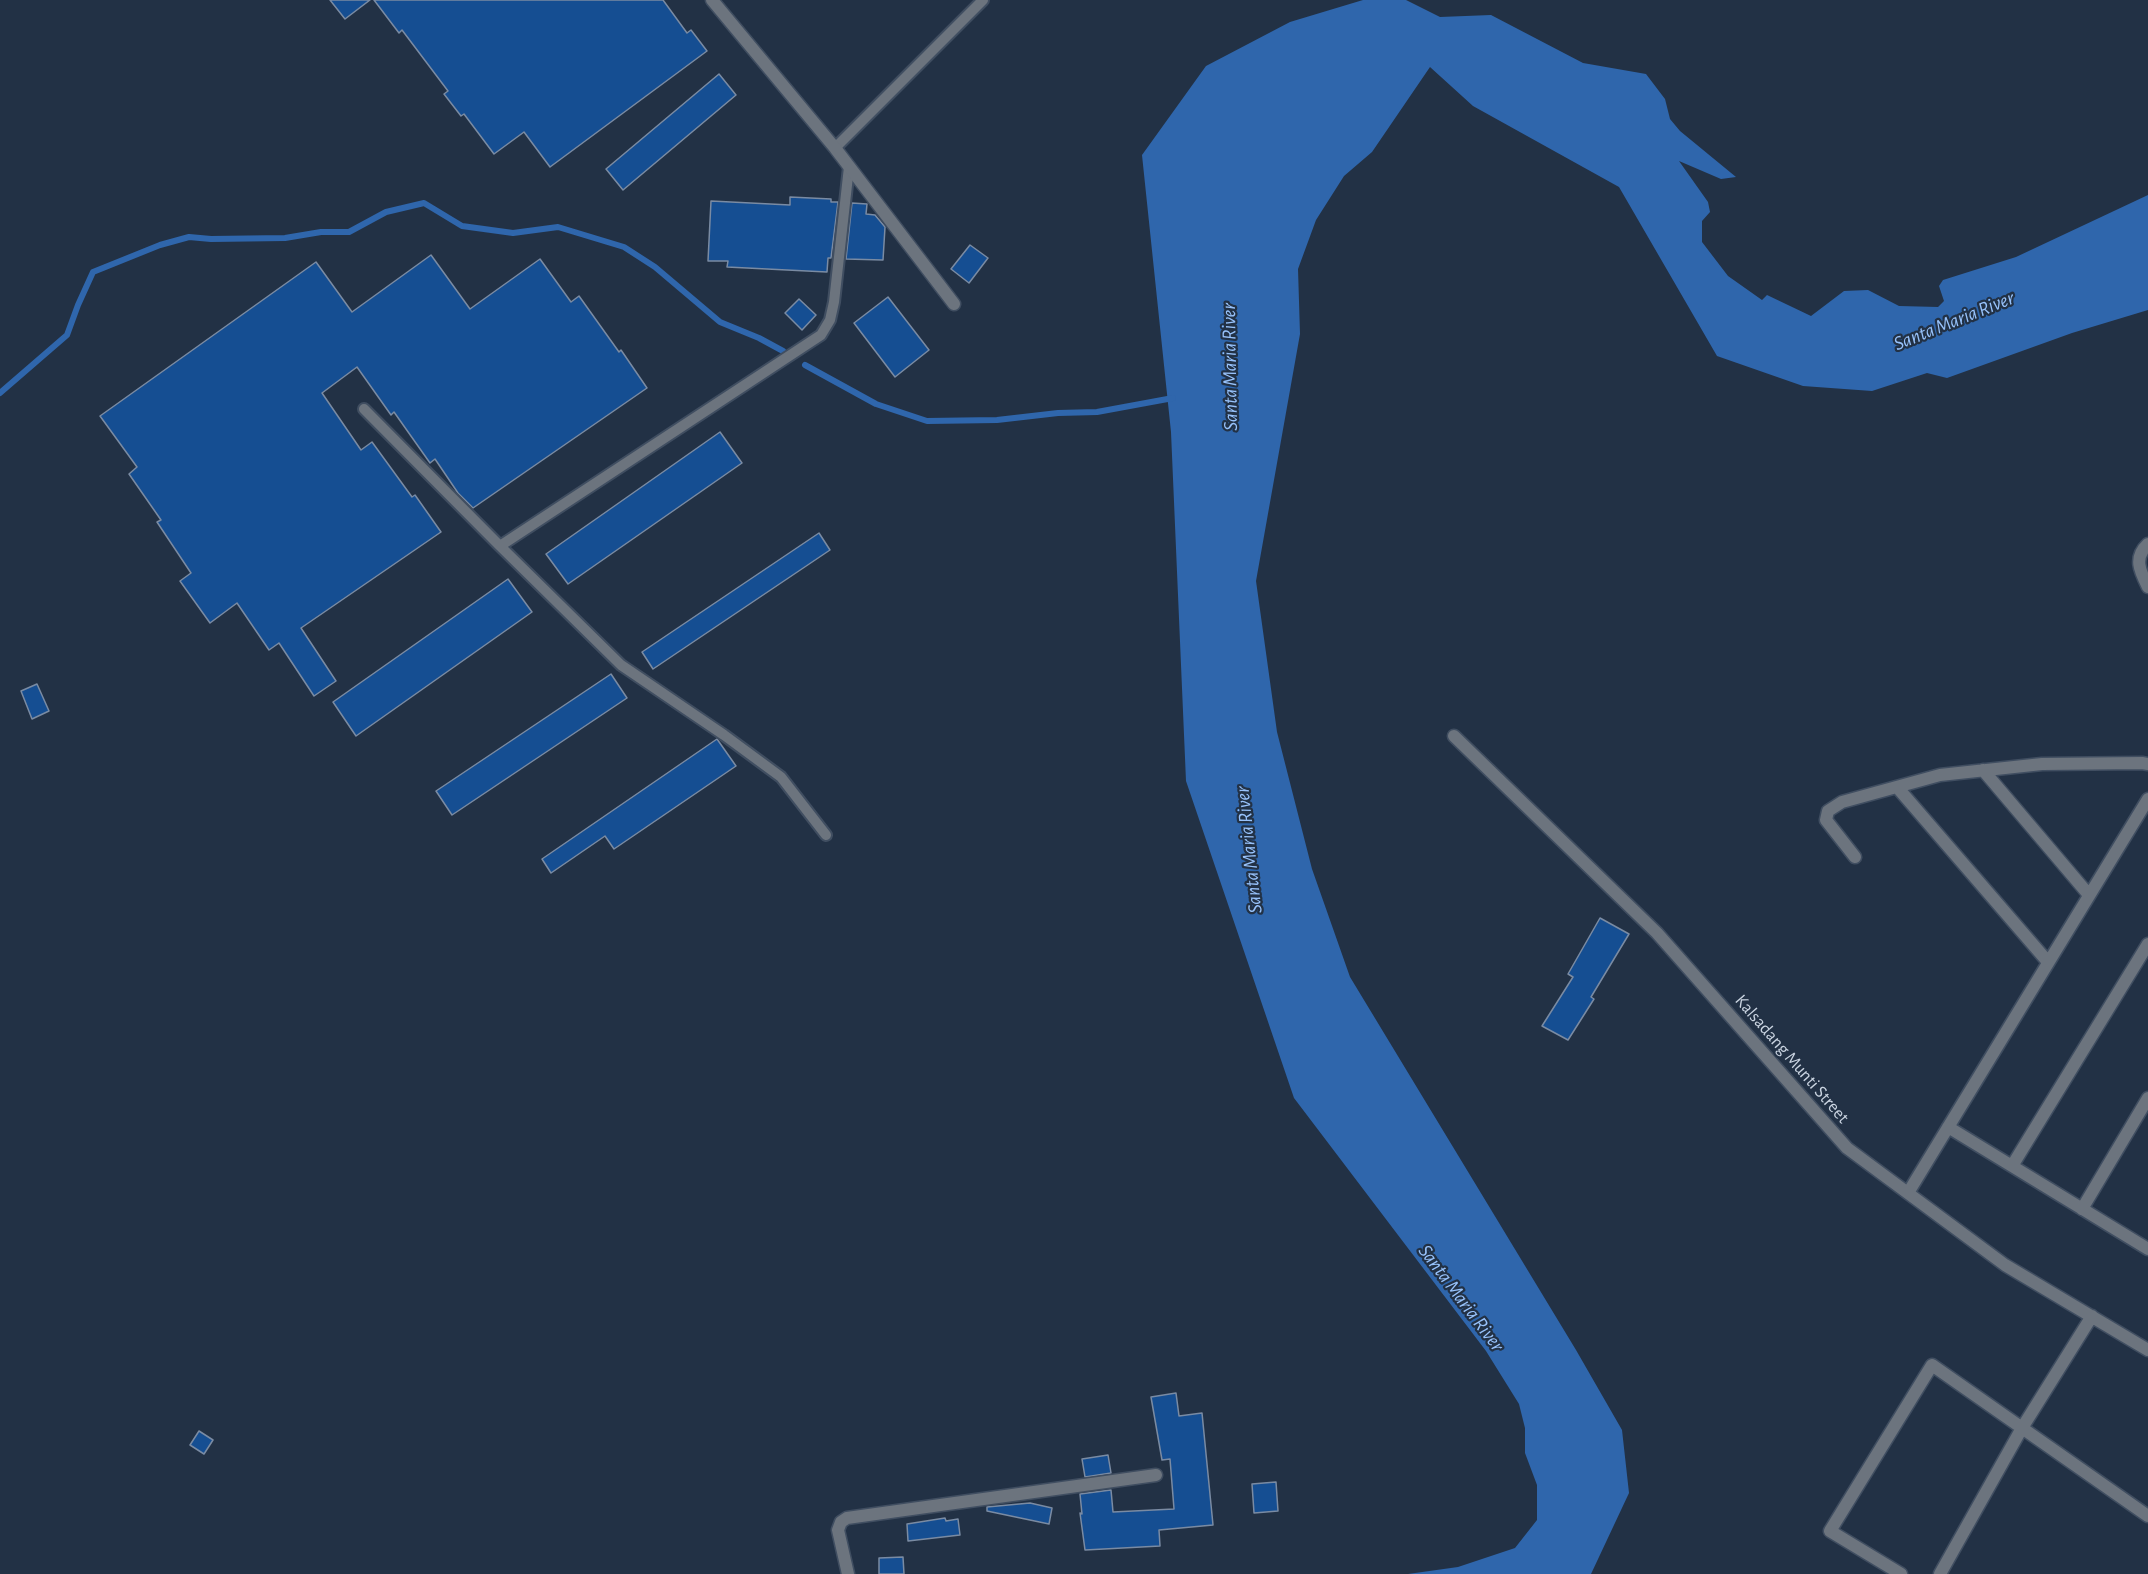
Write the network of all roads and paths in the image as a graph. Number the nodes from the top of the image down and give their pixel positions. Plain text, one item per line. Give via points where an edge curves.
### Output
1 (712, 0) edge
2 (983, 0) edge
3 (835, 148) junction
4 (849, 167) junction
5 (954, 304) dead end
6 (364, 409) dead end
7 (2148, 544) edge
8 (500, 546) junction
9 (2148, 587) edge
10 (1454, 736) dead end
11 (2148, 764) edge
12 (1983, 770) junction
13 (1897, 787) junction
14 (2148, 799) edge
15 (826, 835) dead end
16 (1855, 857) dead end
17 (2089, 895) junction
18 (2148, 944) edge
19 (2048, 962) junction
20 (2148, 1098) edge
21 (1948, 1127) junction
22 (2012, 1166) junction
23 (1908, 1193) junction
24 (2082, 1209) junction
25 (2146, 1244) edge
26 (2091, 1316) junction
27 (2148, 1350) edge
28 (2022, 1428) junction
29 (1156, 1475) dead end
30 (2148, 1516) edge
31 (848, 1574) edge
32 (1901, 1574) edge
33 (1940, 1574) edge

1 - 3 street
2 - 3 lane
3 - 4 street
4 - 5 street
4 - 8 lane via 834,302 821,335
6 - 8 lane
7 - 9 street via 2139,555 2138,568
8 - 15 lane via 621,665 781,777
10 - 23 street, Kalsadang Munti Street via 1657,933 1847,1148
11 - 12 street via 2042,764
12 - 13 street via 1940,775
12 - 17 street
13 - 16 street via 1842,802 1828,811 1826,820
13 - 19 street
14 - 17 street
17 - 19 street
18 - 22 street
19 - 21 street
20 - 24 street
21 - 22 street
21 - 23 street
22 - 24 street
23 - 26 street, Kalsadang Munti Street via 2006,1264
24 - 25 street
26 - 27 street, Kalsadang Munti Street
26 - 28 street
28 - 30 street
28 - 32 street via 1932,1365 1830,1531
28 - 33 street
29 - 31 street via 847,1518 838,1530

